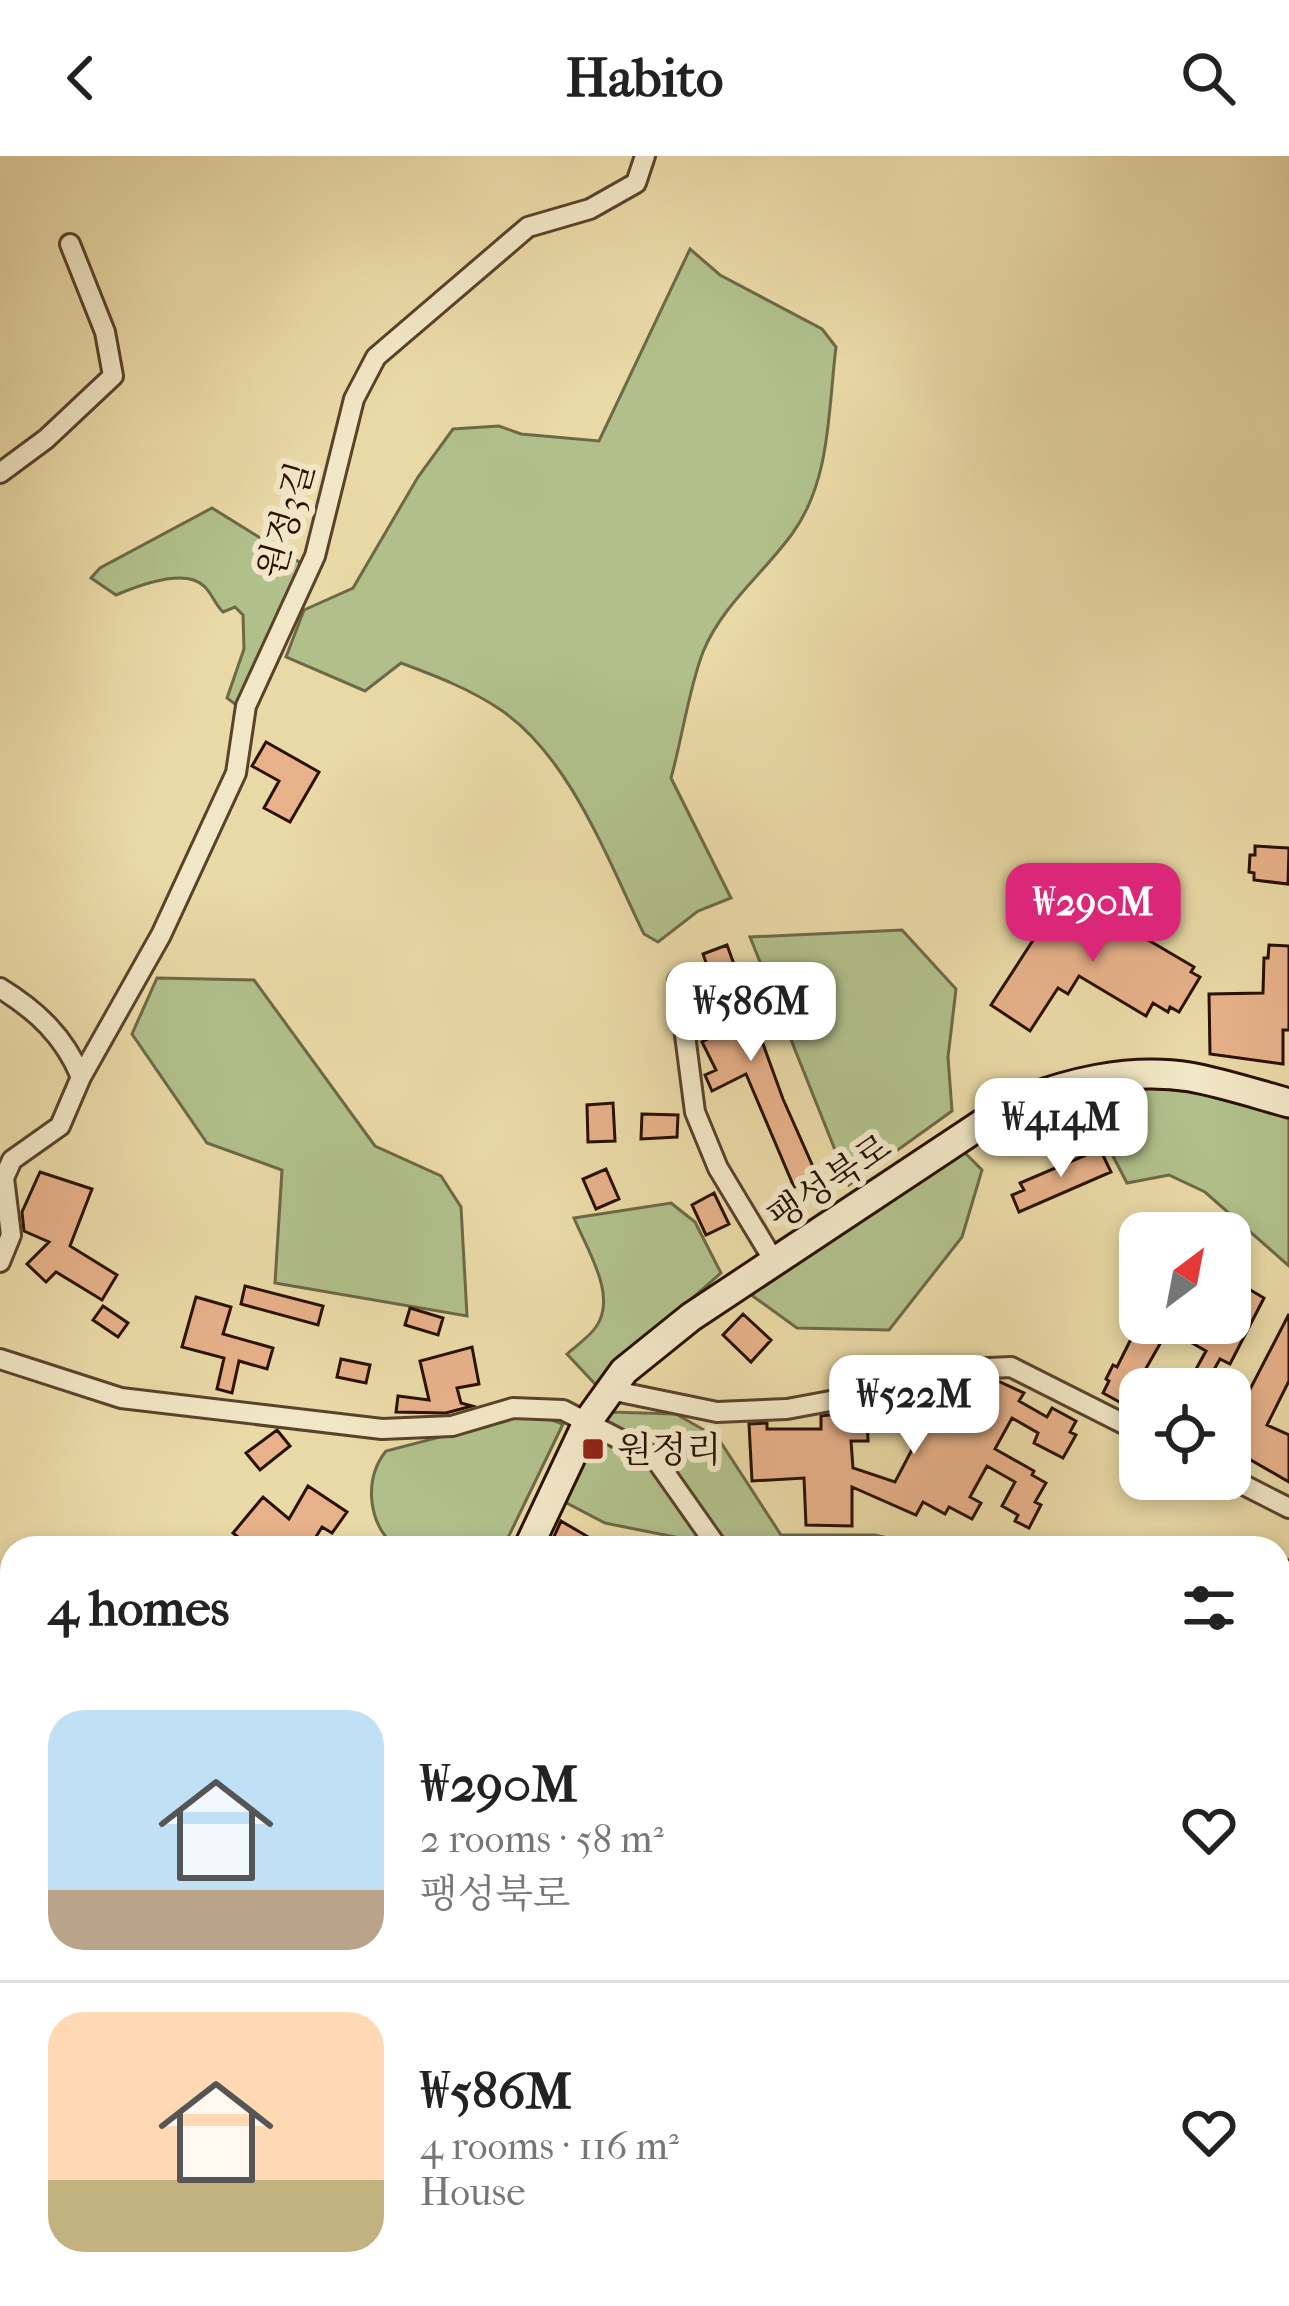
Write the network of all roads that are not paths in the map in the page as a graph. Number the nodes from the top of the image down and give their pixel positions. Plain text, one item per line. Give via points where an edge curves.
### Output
1 (646, 156) edge
2 (70, 244) dead end
3 (0, 472) edge
4 (678, 981) dead end
5 (0, 988) edge
6 (81, 1077) junction
7 (1289, 1103) edge
8 (774, 1261) junction
9 (0, 1262) edge
10 (0, 1359) edge
11 (610, 1390) junction
12 (588, 1420) junction
13 (1119, 1421) edge
14 (1251, 1489) edge
15 (1289, 1508) edge
16 (534, 1536) edge
17 (710, 1536) edge

1 - 6 street, 원정3길 via 636,183 590,209 528,227 376,357 354,399 315,556 246,706 236,773 144,968
2 - 3 street via 105,332 113,376
4 - 8 street via 695,1112
5 - 6 street via 49,1022
6 - 9 street, 원정3길 via 60,1126 12,1160 4,1178 11,1235
7 - 8 street, 팽성북로 via 1188,1076 1121,1075 1055,1088 1009,1106
8 - 11 street, 팽성북로 via 691,1317
10 - 12 street via 121,1398 382,1429 452,1426 513,1408
11 - 12 street, 팽성북로
11 - 13 street via 717,1412 787,1409 967,1369 1011,1367
12 - 16 street, 팽성북로
12 - 17 street via 654,1457
14 - 15 street

